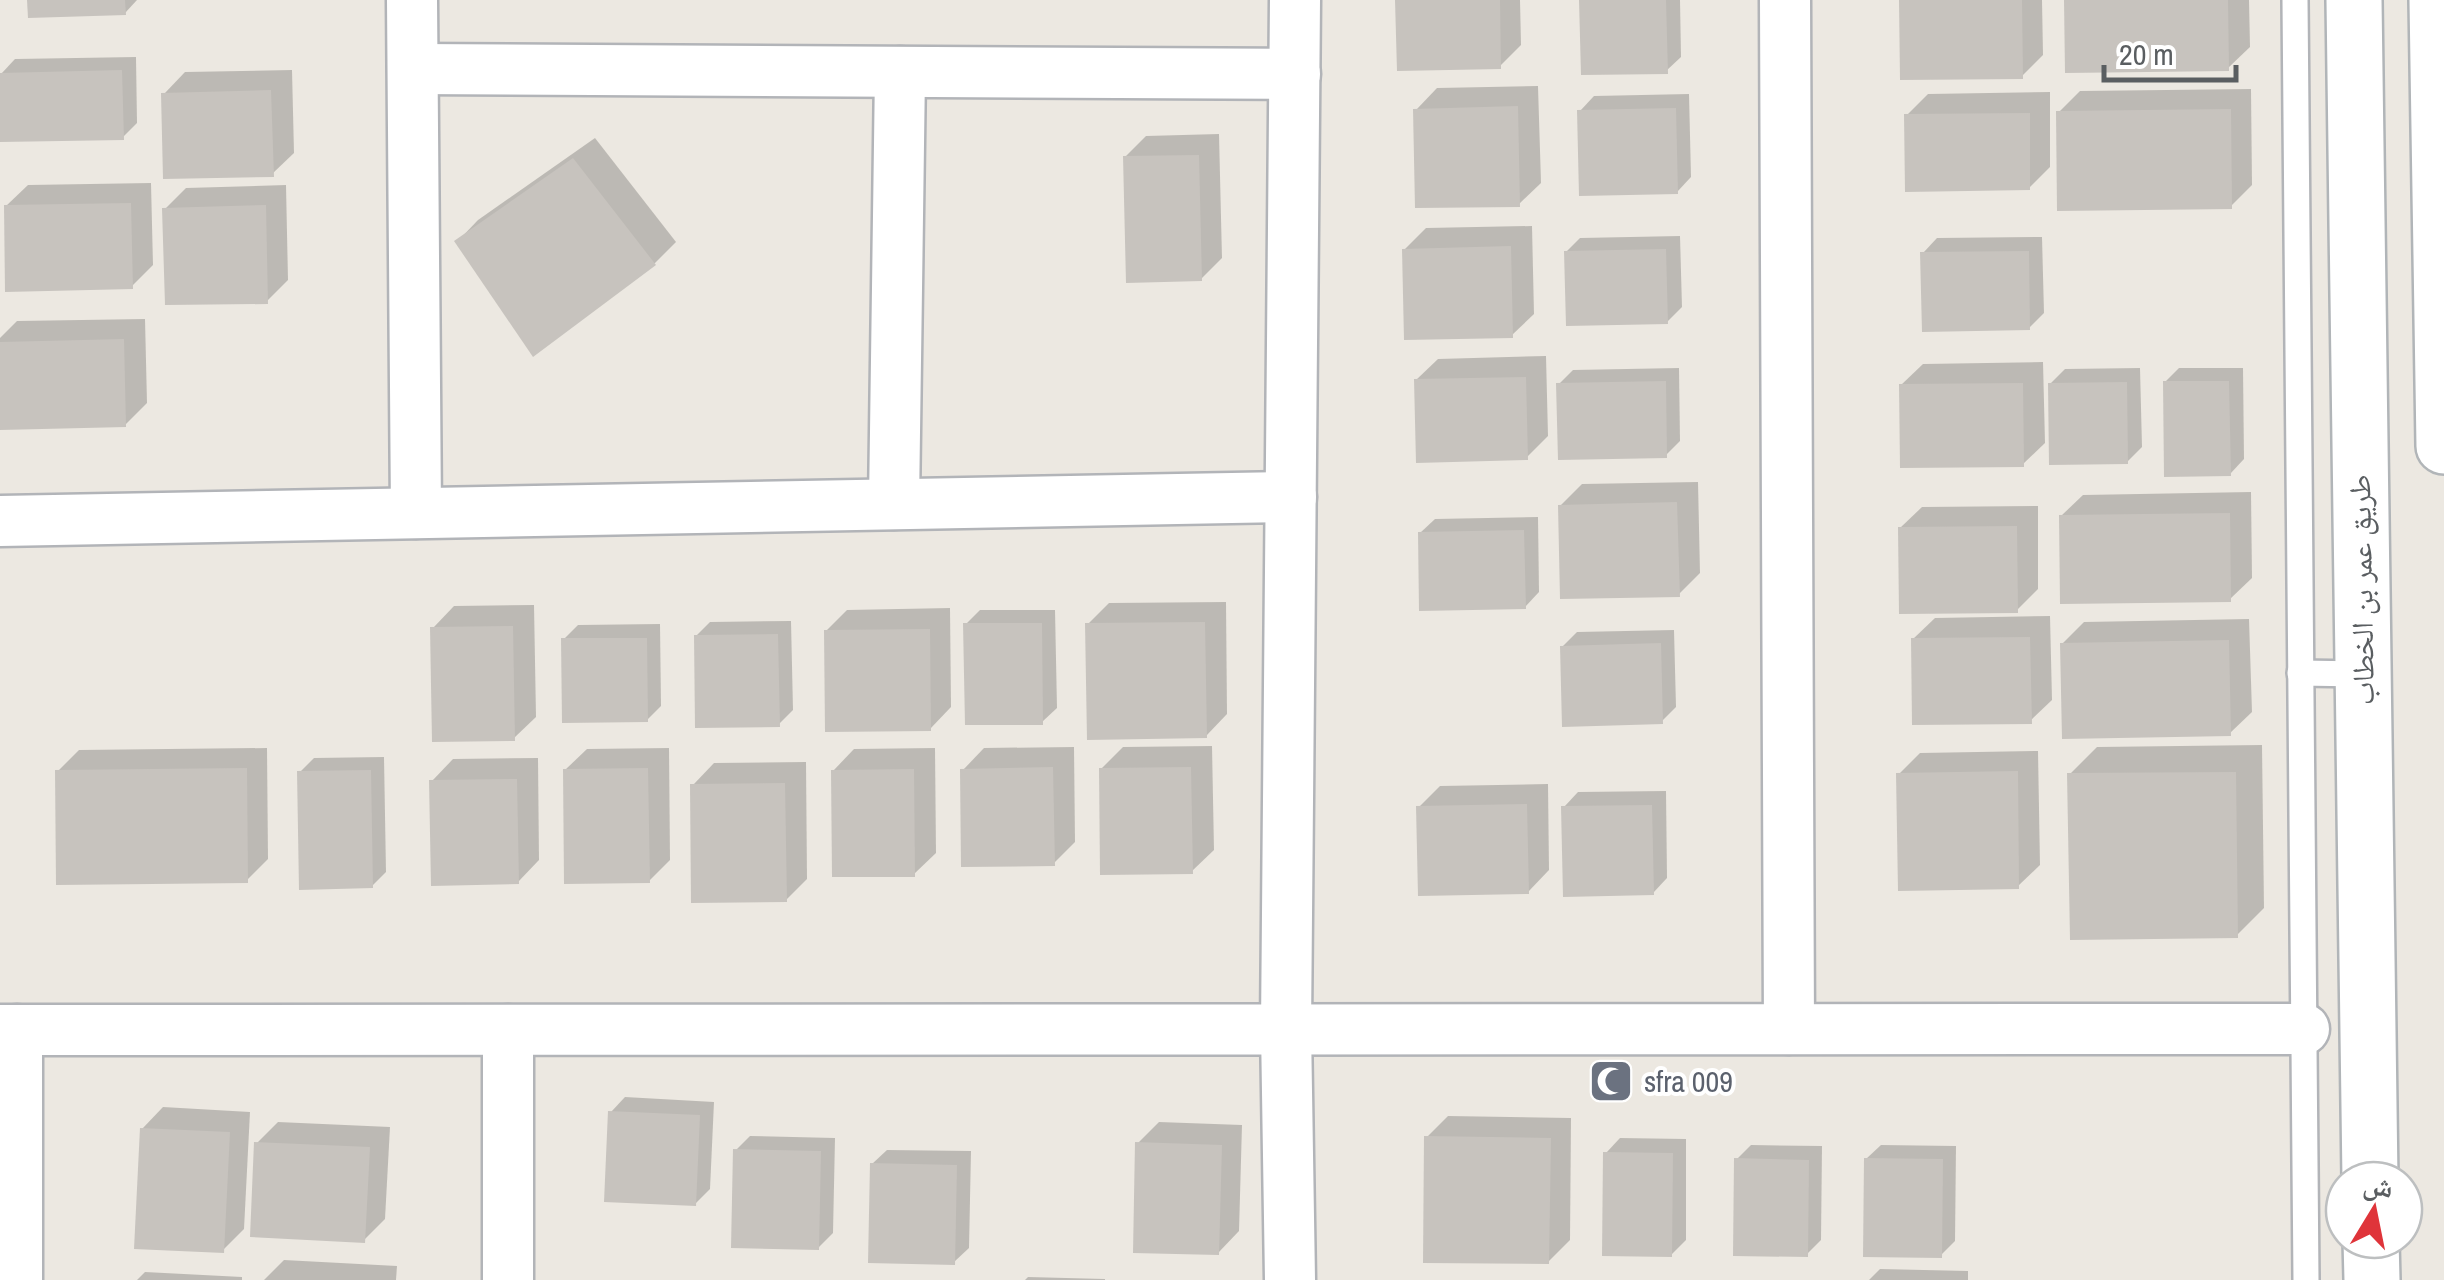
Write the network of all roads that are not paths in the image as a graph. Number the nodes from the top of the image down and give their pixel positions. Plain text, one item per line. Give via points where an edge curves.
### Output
1 (412, 0) edge
2 (1295, 0) edge
3 (1785, 0) edge
4 (2295, 0) edge
5 (2354, 0) edge
6 (2441, 27) edge
7 (413, 69) junction
8 (900, 72) junction
9 (1294, 74) junction
10 (2444, 446) edge
11 (1291, 496) junction
12 (894, 504) junction
13 (416, 513) junction
14 (0, 521) edge
15 (2300, 673) junction
16 (2362, 674) junction
17 (2304, 1028) junction
18 (1286, 1029) junction
19 (1789, 1029) junction
20 (9, 1030) edge
21 (508, 1030) junction
22 (2370, 1160) edge
23 (17, 1280) edge
24 (508, 1280) edge
25 (1290, 1280) edge
26 (2306, 1280) edge

1 - 7 street
2 - 9 street
3 - 19 street
4 - 15 lane
5 - 16 main road, طريق عمر بن الخطاب
6 - 10 main road
7 - 8 street
7 - 13 street
8 - 9 street
8 - 12 street
9 - 11 street
11 - 12 street
11 - 18 street
12 - 13 street
13 - 14 street
15 - 16 lane
15 - 17 lane
16 - 22 main road, طريق عمر بن الخطاب
17 - 19 street
17 - 26 lane
18 - 19 street
18 - 21 street
18 - 25 street
20 - 21 street
20 - 23 street
21 - 24 street

